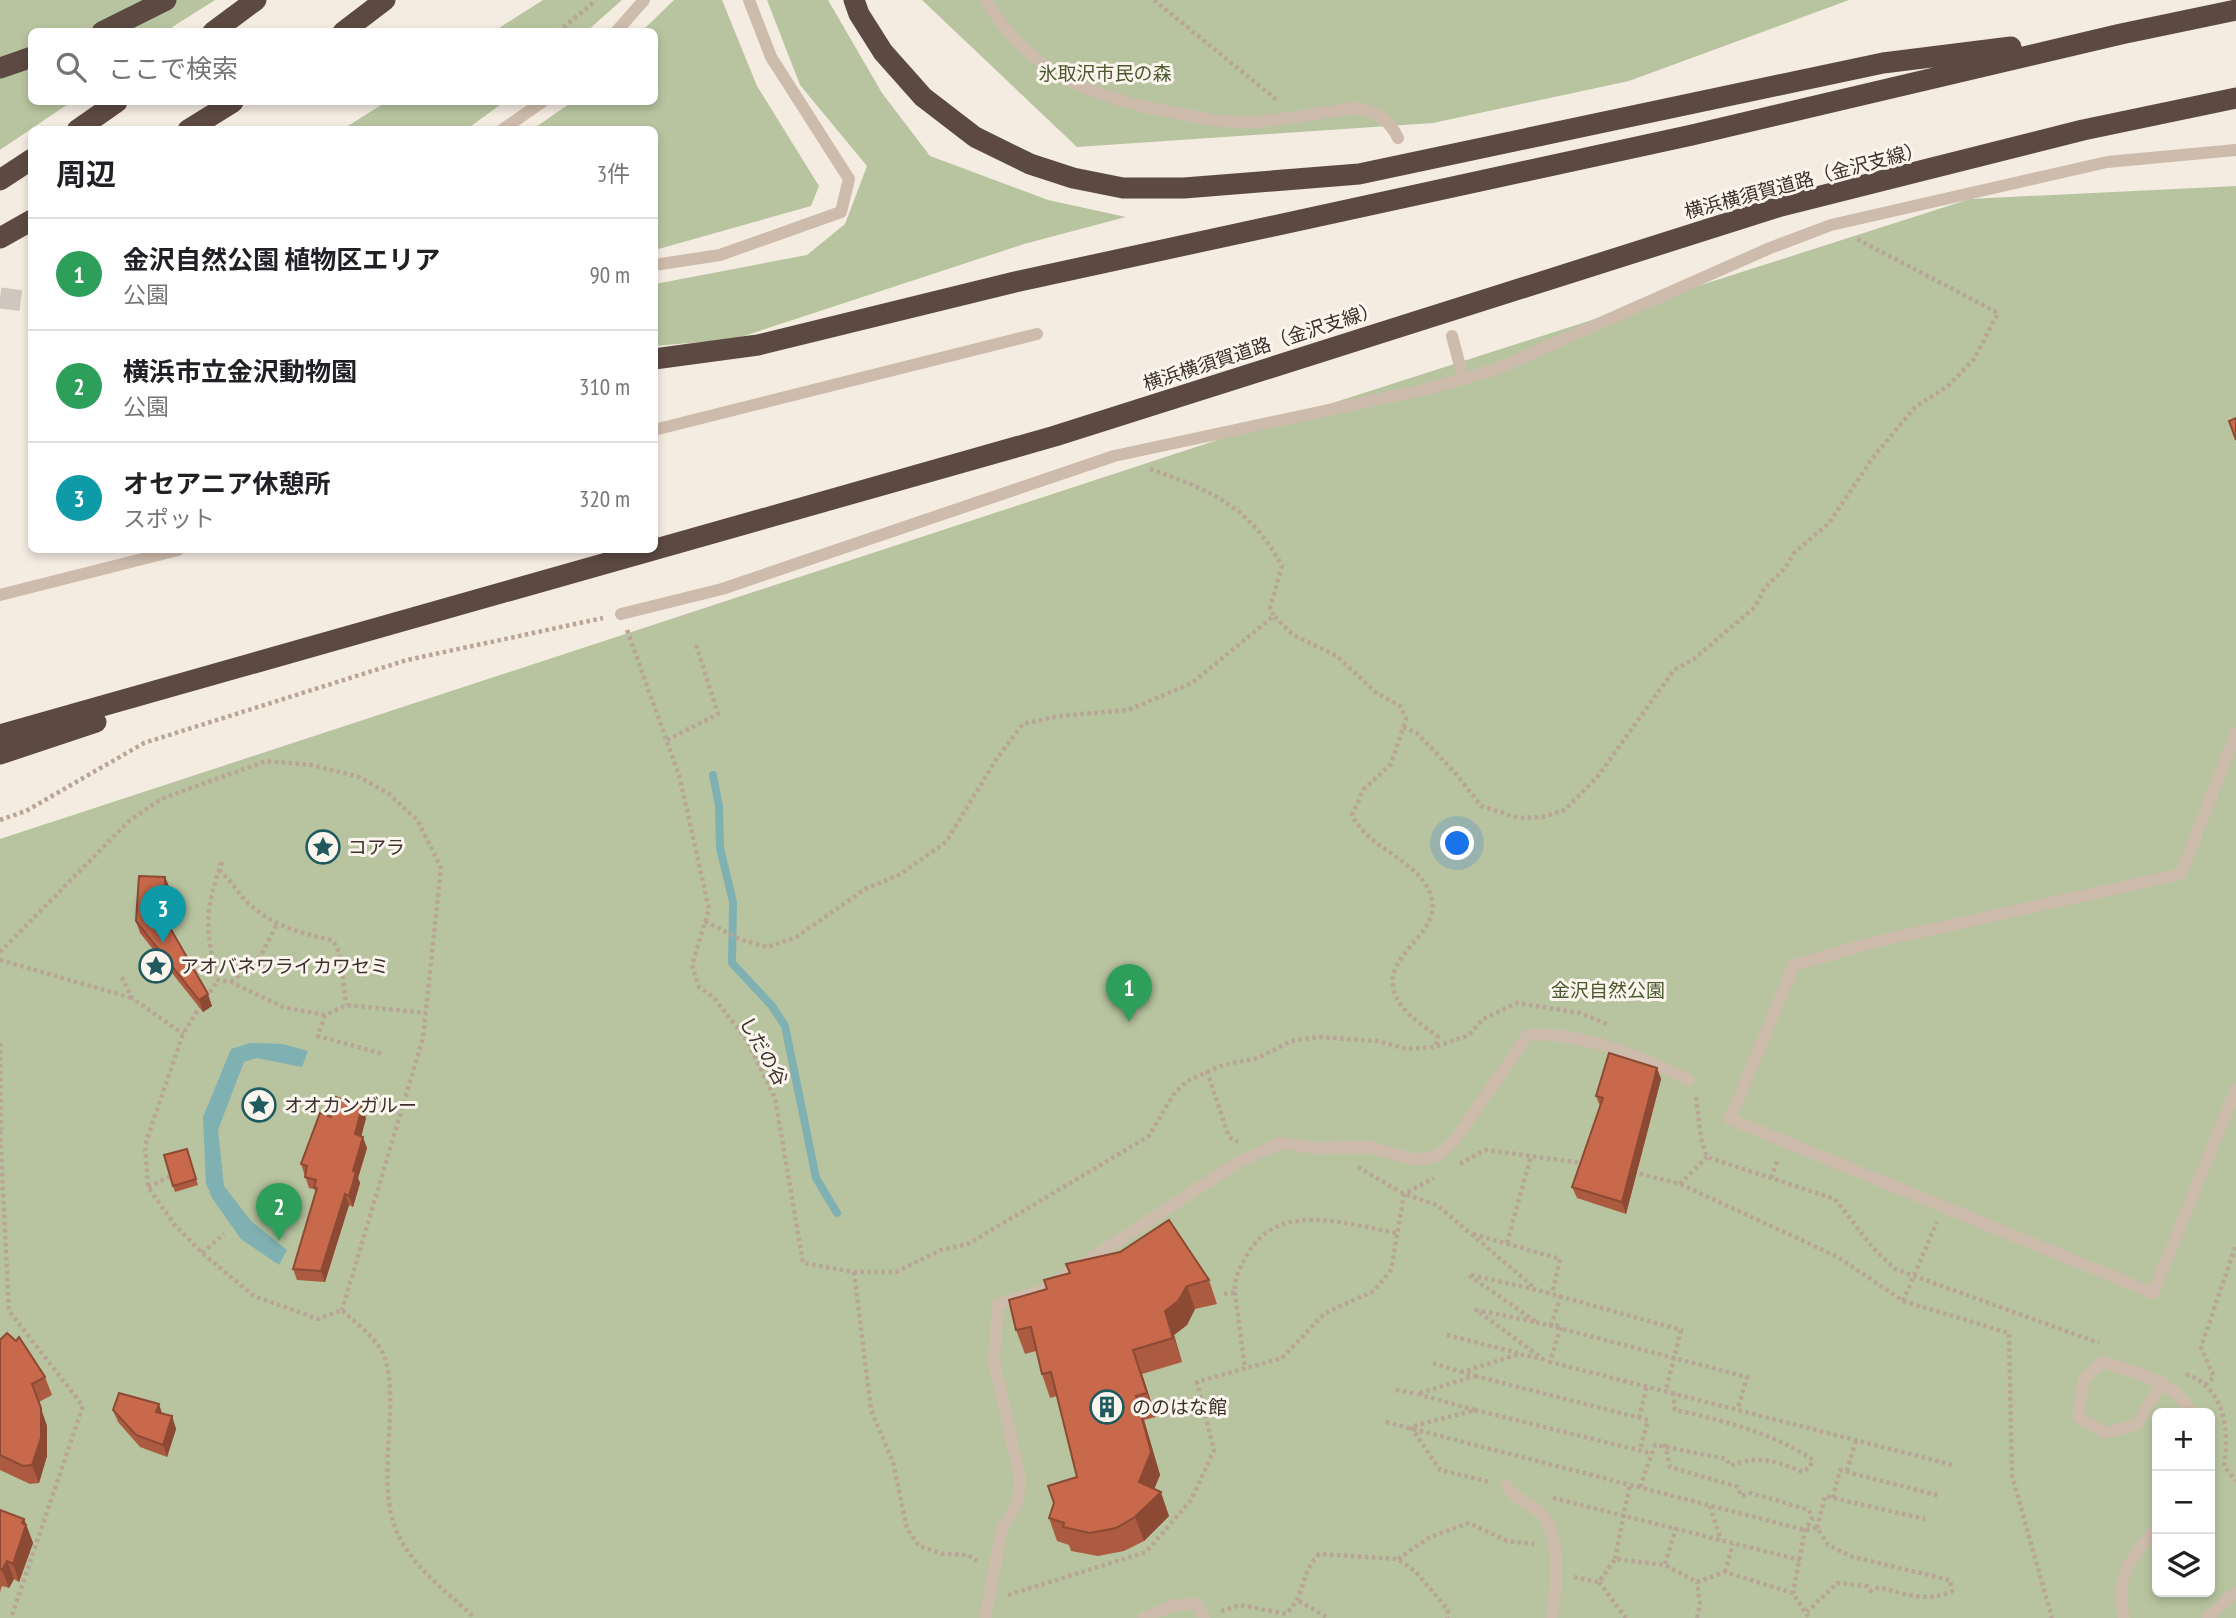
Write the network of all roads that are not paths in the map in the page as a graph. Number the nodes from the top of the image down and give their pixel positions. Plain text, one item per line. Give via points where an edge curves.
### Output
1 (166, 0) edge
2 (256, 0) edge
3 (385, 0) edge
4 (644, 0) edge
5 (749, 0) edge
6 (854, 0) edge
7 (986, 0) edge
8 (2236, 10) edge
9 (110, 28) edge
10 (218, 28) edge
11 (348, 28) edge
12 (620, 28) edge
13 (2121, 34) junction
14 (28, 58) edge
15 (0, 68) edge
16 (2236, 98) edge
17 (113, 105) edge
18 (228, 105) edge
19 (538, 105) edge
20 (83, 126) edge
21 (194, 126) edge
22 (508, 126) edge
23 (1398, 138) dead end
24 (2236, 150) edge
25 (28, 162) edge
26 (0, 180) edge
27 (28, 222) edge
28 (0, 238) edge
29 (658, 264) edge
30 (1037, 334) dead end
31 (1452, 336) dead end
32 (658, 358) edge
33 (1463, 377) junction
34 (658, 429) edge
35 (658, 550) edge
36 (166, 553) edge
37 (646, 553) edge
38 (0, 595) edge
39 (621, 614) road end
40 (304, 651) junction
41 (2236, 733) edge
42 (0, 735) edge
43 (0, 754) edge
44 (1688, 1080) road end
45 (2236, 1089) edge
46 (2162, 1382) junction
47 (2188, 1408) edge
48 (1507, 1486) road end
49 (2152, 1533) edge
50 (2236, 1592) edge
51 (1204, 1617) edge
52 (985, 1618) edge
53 (1143, 1618) edge
54 (1552, 1618) edge
55 (2124, 1618) edge
56 (2207, 1618) edge

1 - 9 highway
2 - 10 highway
3 - 11 highway
4 - 12 lane
5 - 29 lane via 771,57 849,179 841,212 720,256
6 - 13 highway via 883,52 923,97 975,137 1030,164 1123,188 1184,188 1359,174 1883,64
7 - 23 lane via 1025,50 1070,83 1125,102 1253,123 1370,109 1391,124
8 - 13 highway
13 - 32 highway via 1692,135 1015,282 758,345
14 - 15 highway
16 - 35 highway, 横浜横須賀道路（金沢支線） via 2083,130 1781,206 1055,436
17 - 20 highway
18 - 21 highway
19 - 22 lane
24 - 33 lane via 2107,162 1832,225 1494,370
25 - 26 highway
27 - 28 highway
30 - 34 lane
31 - 33 lane
33 - 39 lane via 1427,389 1114,456 722,589
36 - 38 lane
37 - 40 highway, 横浜横須賀道路（金沢支線）
40 - 42 highway
40 - 43 highway
41 - 45 lane via 2180,874 1794,965 1730,1119 2153,1293
44 - 52 lane via 1654,1062 1552,1033 1528,1035 1454,1141 1437,1156 1417,1160 1368,1147 1280,1143 1237,1163 1041,1291 998,1304 994,1361 1020,1478 1018,1502 1002,1529
46 - 46 lane via 2137,1424 2106,1433 2078,1418 2084,1378 2103,1362
46 - 47 lane
48 - 54 lane via 1543,1516 1555,1546
49 - 55 lane via 2128,1560 2119,1597
50 - 56 lane
51 - 53 lane via 1197,1604 1175,1605

